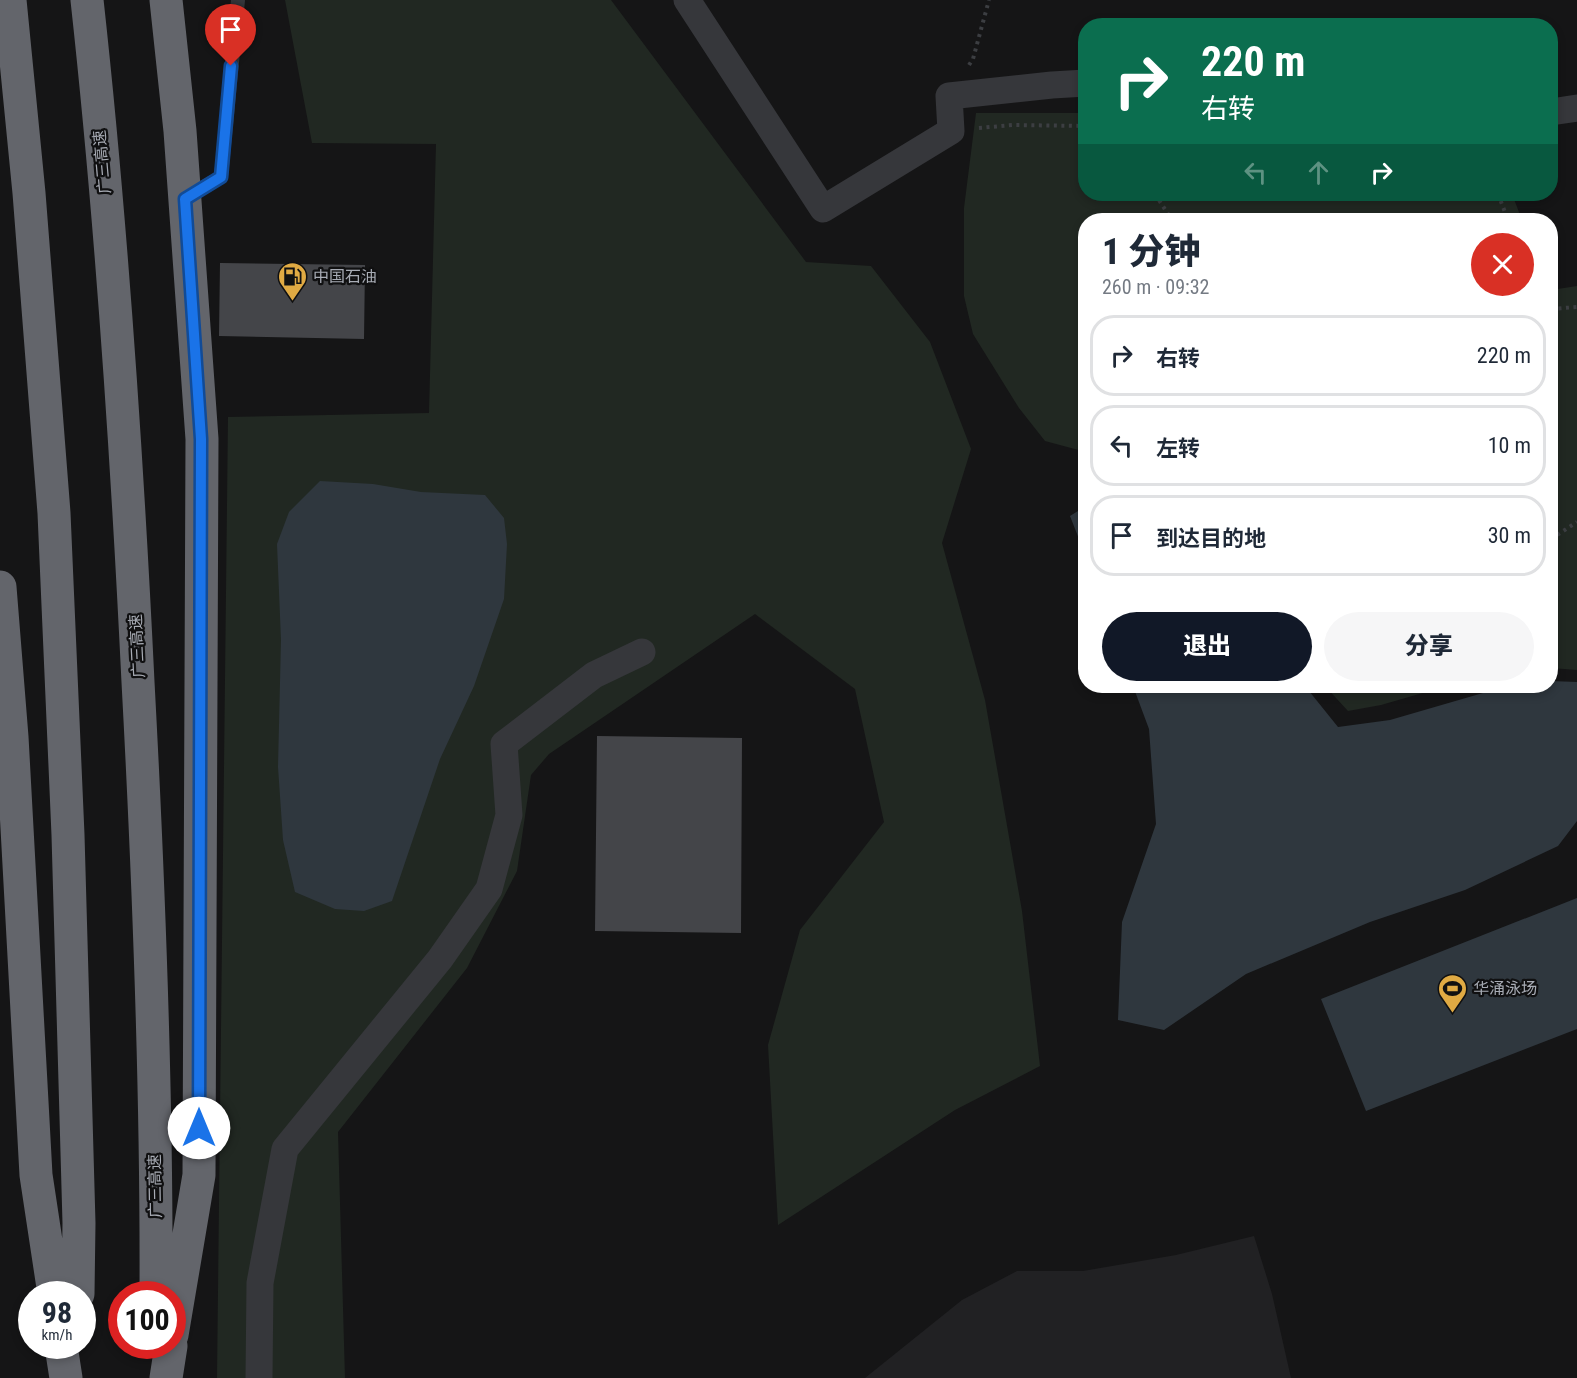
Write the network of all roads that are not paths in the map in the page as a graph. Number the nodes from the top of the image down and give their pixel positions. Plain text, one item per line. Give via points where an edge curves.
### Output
1 (10, 0) edge
2 (87, 0) edge
3 (166, 0) edge
4 (238, 0) edge
5 (687, 0) edge
6 (1078, 84) edge
7 (1577, 108) edge
8 (1558, 111) edge
9 (185, 199) junction
10 (0, 587) edge
11 (642, 652) dead end
12 (52, 1281) edge
13 (78, 1281) edge
14 (156, 1281) edge
15 (181, 1281) edge
16 (63, 1359) edge
17 (78, 1359) edge
18 (155, 1359) edge
19 (169, 1359) edge
20 (66, 1378) edge
21 (77, 1378) edge
22 (155, 1378) edge
23 (166, 1378) edge
24 (259, 1378) edge

1 - 13 highway via 54,513 69,858
2 - 14 highway, 广三高速 via 127,467 147,842
3 - 9 highway
4 - 9 lane via 221,177
5 - 6 street via 822,209 951,131 949,96
7 - 8 street
9 - 15 highway via 201,439 199,1163
10 - 12 highway via 36,1175
11 - 24 street via 594,675 504,744 509,815 489,889 440,958 285,1149 260,1283
16 - 20 highway
17 - 21 highway
18 - 22 highway
19 - 23 highway

